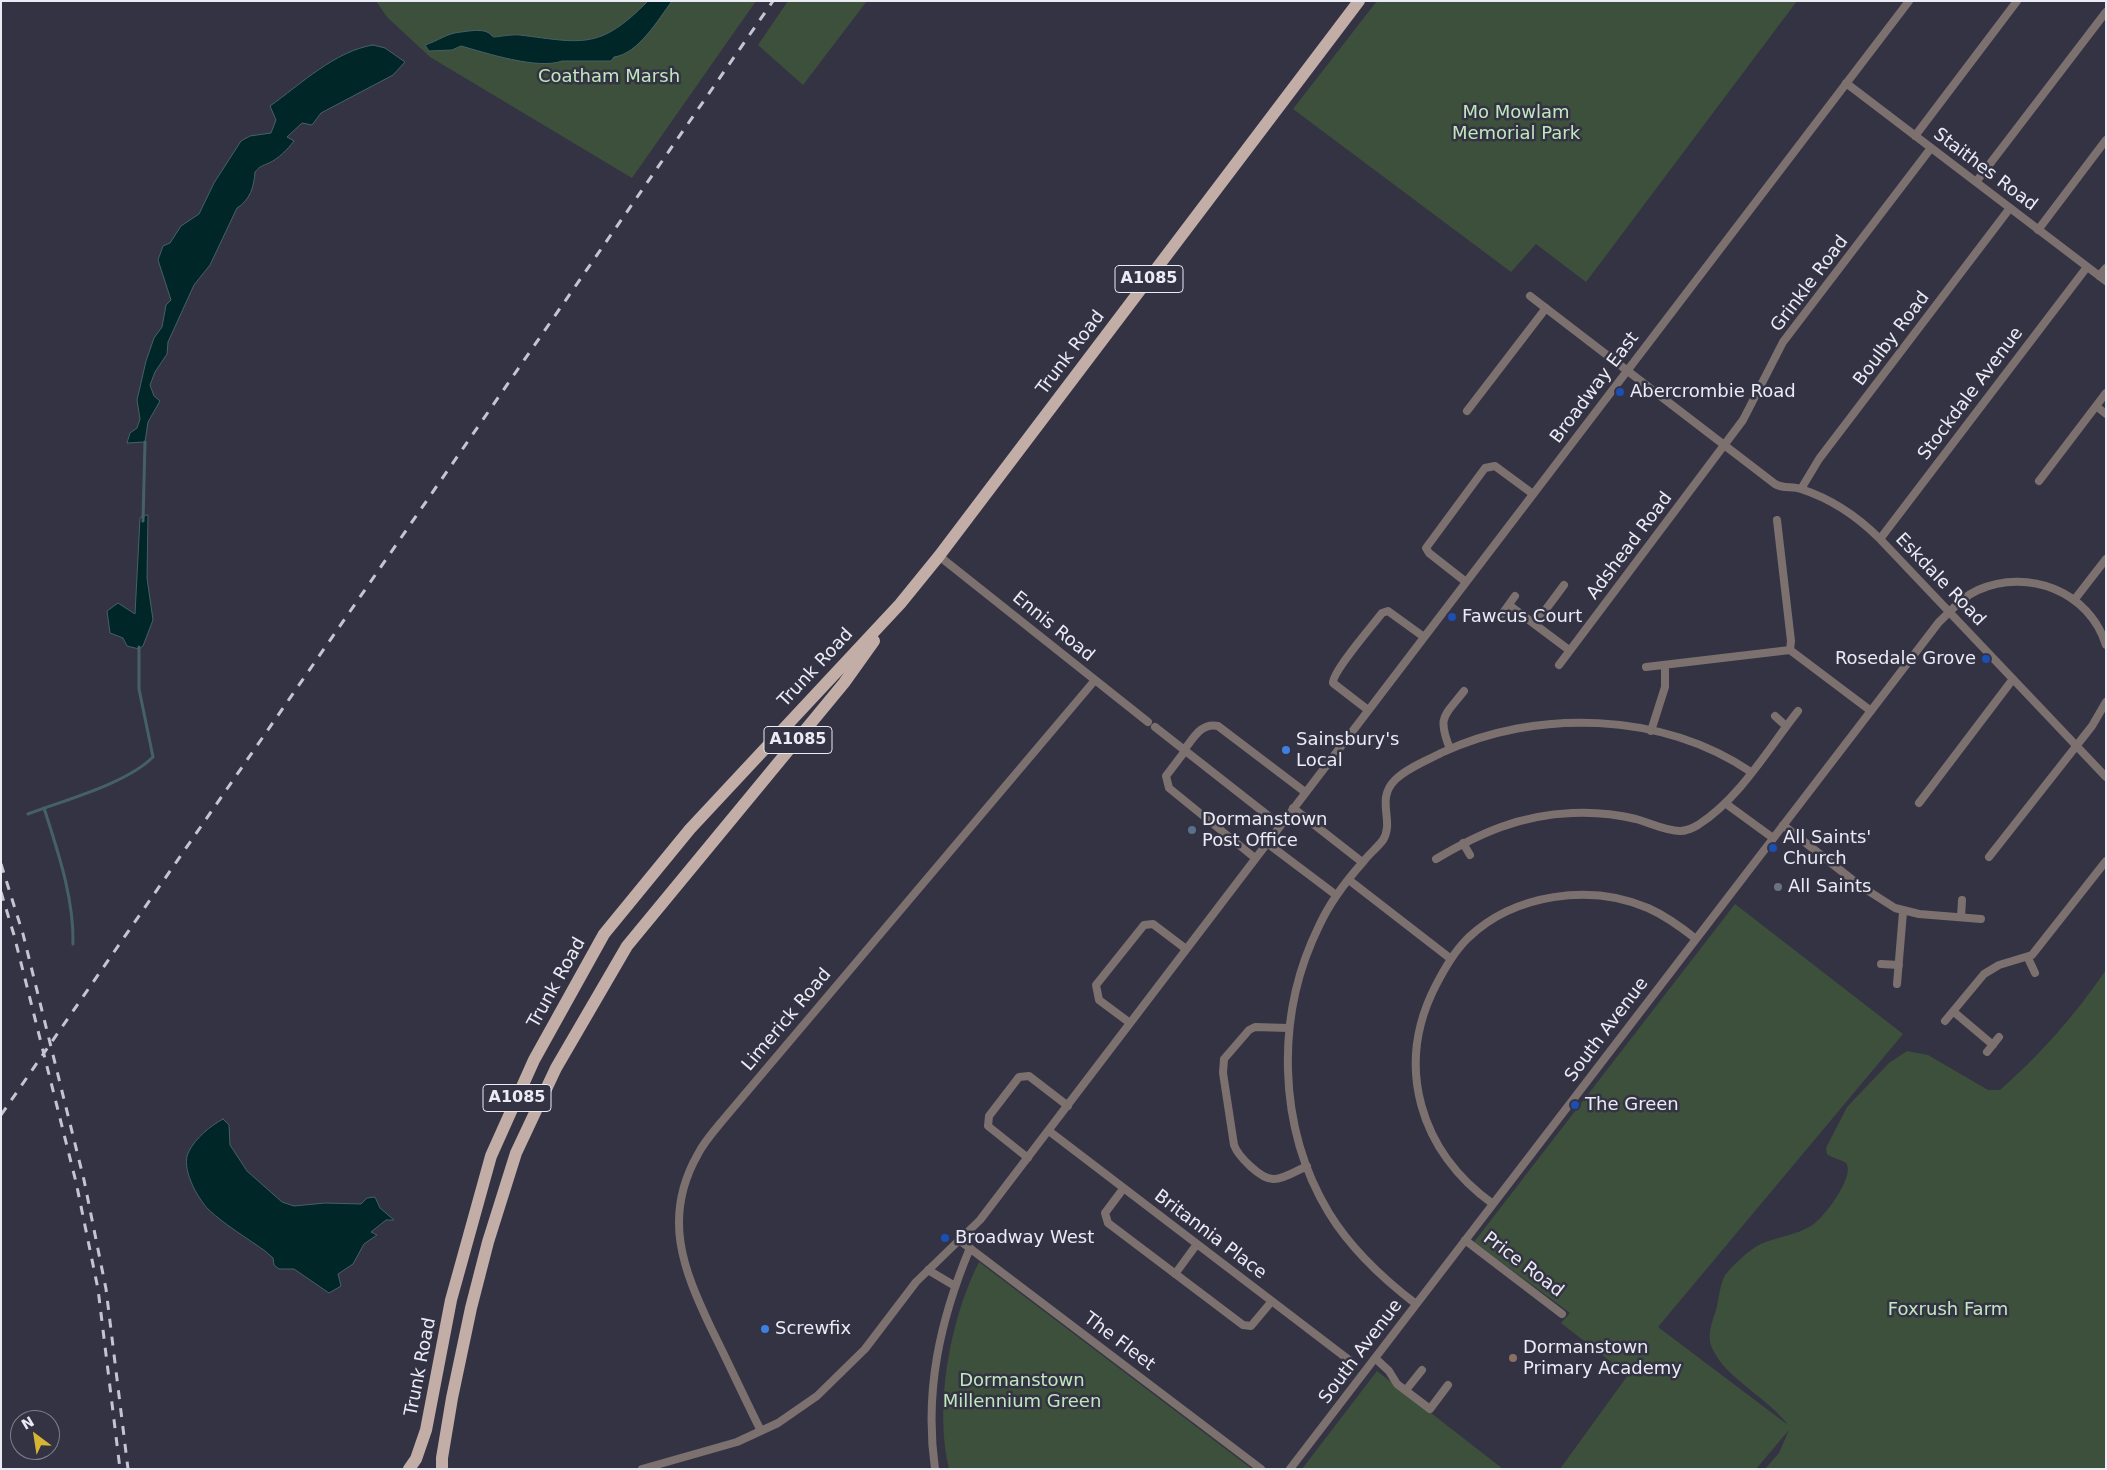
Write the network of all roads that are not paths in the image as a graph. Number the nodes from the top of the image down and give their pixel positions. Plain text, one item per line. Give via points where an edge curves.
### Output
1 (1359, 1) edge
2 (1909, 1) edge
3 (2017, 1) edge
4 (2106, 12) edge
5 (1846, 83) junction
6 (1915, 136) junction
7 (2106, 140) edge
8 (1931, 148) junction
9 (1976, 182) junction
10 (2010, 208) junction
11 (2038, 230) junction
12 (2087, 267) junction
13 (2106, 268) edge
14 (2103, 279) edge
15 (1530, 296) dead end
16 (1546, 308) junction
17 (1627, 370) junction
18 (2106, 393) edge
19 (2096, 406) junction
20 (1467, 411) dead end
21 (2106, 414) edge
22 (1725, 445) junction
23 (2039, 481) dead end
24 (1801, 489) junction
25 (1533, 494) junction
26 (1776, 520) dead end
27 (1880, 539) junction
28 (939, 556) junction
29 (2106, 559) edge
30 (1466, 582) junction
31 (1564, 585) dead end
32 (1515, 596) dead end
33 (2075, 599) junction
34 (900, 604) junction
35 (1509, 604) junction
36 (1950, 612) junction
37 (1502, 614) dead end
38 (1535, 624) junction
39 (1424, 637) junction
40 (2106, 645) edge
41 (1569, 650) junction
42 (1790, 650) junction
43 (1558, 664) dead end
44 (1665, 665) junction
45 (1646, 667) dead end
46 (2013, 679) junction
47 (1094, 680) junction
48 (1464, 691) dead end
49 (2106, 702) edge
50 (1368, 710) junction
51 (1798, 711) dead end
52 (1870, 711) junction
53 (1775, 716) dead end
54 (1786, 726) junction
55 (1651, 731) junction
56 (2076, 746) junction
57 (1185, 750) junction
58 (1450, 750) junction
59 (1751, 772) junction
60 (2106, 777) edge
61 (1305, 792) junction
62 (1725, 803) junction
63 (1919, 803) dead end
64 (1293, 808) junction
65 (1280, 825) junction
66 (1783, 825) junction
67 (1773, 838) junction
68 (1267, 843) junction
69 (1463, 843) junction
70 (1470, 855) dead end
71 (1989, 857) dead end
72 (1255, 858) junction
73 (1436, 858) dead end
74 (2106, 861) edge
75 (1362, 862) junction
76 (1349, 880) junction
77 (1336, 896) junction
78 (1962, 900) dead end
79 (1903, 912) junction
80 (1961, 917) junction
81 (1981, 919) dead end
82 (1696, 939) junction
83 (1186, 950) junction
84 (2028, 958) junction
85 (1451, 959) junction
86 (1881, 964) dead end
87 (1899, 966) junction
88 (2035, 973) dead end
89 (1897, 984) dead end
90 (1954, 1012) junction
91 (1946, 1021) dead end
92 (1130, 1023) junction
93 (1288, 1028) junction
94 (2000, 1037) dead end
95 (1993, 1045) junction
96 (1987, 1052) dead end
97 (1068, 1106) junction
98 (1049, 1131) junction
99 (1028, 1158) junction
100 (1307, 1166) junction
101 (1123, 1188) junction
102 (1492, 1204) junction
103 (959, 1240) junction
104 (1465, 1240) junction
105 (1197, 1244) junction
106 (970, 1248) junction
107 (928, 1270) junction
108 (1175, 1274) junction
109 (955, 1286) junction
110 (1272, 1301) junction
111 (1416, 1304) junction
112 (1562, 1314) dead end
113 (1375, 1358) junction
114 (1353, 1363) dead end
115 (1422, 1370) dead end
116 (1448, 1385) dead end
117 (1406, 1390) junction
118 (761, 1432) junction
119 (409, 1469) edge
120 (442, 1469) edge
121 (642, 1469) edge
122 (935, 1469) edge
123 (1261, 1469) edge
124 (1290, 1469) edge

1 - 28 main road, Trunk Road / A1085
2 - 5 street, Broadway East
3 - 6 street
4 - 9 street
5 - 6 street, Staithes Road
5 - 17 street, Broadway East
6 - 8 street, Staithes Road
7 - 11 street
8 - 9 street, Staithes Road
8 - 22 street, Grinkle Road via 1783,342 1743,420
9 - 10 street, Staithes Road
10 - 11 street, Staithes Road
10 - 24 street, Boulby Road via 1819,460
11 - 12 street, Staithes Road
12 - 14 street, Staithes Road
12 - 27 street, Stockdale Avenue
13 - 14 street
15 - 16 street
16 - 17 street
16 - 20 street
17 - 22 street
17 - 25 street, Broadway East
18 - 19 street
19 - 21 street
19 - 23 street
22 - 24 street, Eskdale Road via 1775,484
22 - 41 street, Adshead Road
24 - 27 street, Eskdale Road via 1846,509
25 - 30 street, Broadway East
25 - 30 street via 1495,466 1485,468 1426,548 1429,554
26 - 42 street
27 - 36 street, Eskdale Road
28 - 34 main road, Trunk Road / A1085
28 - 47 street, Ennis Road
29 - 33 street
30 - 39 street, Broadway East
31 - 38 street
32 - 35 street
33 - 36 street, South Avenue via 2041,584 2006,581 1976,591
33 - 40 street via 2096,623
34 - 119 main road, Trunk Road / A1085 via 690,829 604,934 534,1060 491,1156 451,1300 426,1430
34 - 120 main road, Trunk Road / A1085 via 844,684 627,946 556,1068 516,1153 488,1242 452,1398
35 - 37 street
35 - 38 street
36 - 46 street, Eskdale Road
36 - 52 street, South Avenue
38 - 41 street
39 - 50 street, Broadway East
39 - 50 street via 1388,611 1382,613 1362,639 1333,679 1335,685
41 - 43 street, Adshead Road
42 - 44 street
42 - 52 street
44 - 45 street
44 - 55 street via 1665,687
46 - 56 street, Eskdale Road
46 - 63 street
47 - 57 street, Ennis Road
47 - 118 street, Limerick Road via 722,1120 698,1153 687,1177 679,1230 682,1256 699,1301
48 - 58 street via 1442,721
49 - 56 street
50 - 61 street, Broadway East
51 - 54 street
52 - 66 street, South Avenue
53 - 54 street
54 - 59 street
55 - 58 street via 1602,724 1540,726 1501,732
55 - 59 street via 1697,743
56 - 60 street, Eskdale Road
56 - 71 street
57 - 61 street via 1202,728 1218,726
57 - 65 street, Ennis Road
57 - 72 street via 1166,776 1169,788
58 - 75 street via 1421,763 1394,781 1385,800 1386,836
59 - 62 street
61 - 64 street
62 - 67 street
62 - 69 street via 1698,825 1680,831 1620,816 1574,813 1515,822
64 - 65 street
64 - 75 street
65 - 68 street
66 - 67 street, South Avenue
66 - 79 street via 1880,900
67 - 82 street, South Avenue
68 - 72 street
68 - 77 street
69 - 70 street
69 - 73 street
72 - 83 street
74 - 84 street
75 - 76 street
76 - 77 street
76 - 85 street
77 - 93 street via 1314,934 1302,965
78 - 80 street
79 - 80 street
79 - 87 street
80 - 81 street
82 - 85 street via 1672,920 1641,905 1604,896 1572,895 1538,900 1492,920 1469,937
82 - 102 street, South Avenue
83 - 92 street
83 - 92 street via 1154,924 1144,925 1096,985 1098,1000
84 - 88 street
84 - 90 street via 1999,965 1984,974
85 - 102 street via 1430,997 1416,1044 1418,1093 1424,1118 1446,1158 1472,1188
86 - 87 street
87 - 89 street
90 - 91 street
90 - 95 street
92 - 97 street
93 - 100 street via 1290,1099
93 - 100 street via 1255,1027 1249,1030 1224,1059 1223,1073 1234,1144 1239,1155 1265,1177 1274,1179
94 - 95 street
95 - 96 street
97 - 98 street
97 - 99 street via 1024,1075 1019,1077 989,1116 988,1126
98 - 99 street
98 - 101 street, Britannia Place
99 - 103 street via 980,1220
100 - 111 street via 1321,1199 1341,1231 1378,1273
101 - 105 street, Britannia Place
101 - 108 street via 1106,1213 1106,1220
102 - 104 street, South Avenue
103 - 106 street, The Fleet
103 - 107 street
104 - 111 street, South Avenue
104 - 112 street, Price Road
105 - 108 street
105 - 110 street, Britannia Place
106 - 109 street
106 - 123 street, The Fleet
107 - 109 street
107 - 118 street via 848,1369 801,1408
108 - 110 street via 1247,1326 1255,1322
109 - 122 street via 938,1349 932,1389
110 - 114 street, Britannia Place
111 - 113 street, South Avenue
113 - 117 street
113 - 124 street, South Avenue
115 - 117 street
116 - 117 street via 1430,1409
118 - 121 street via 701,1454

